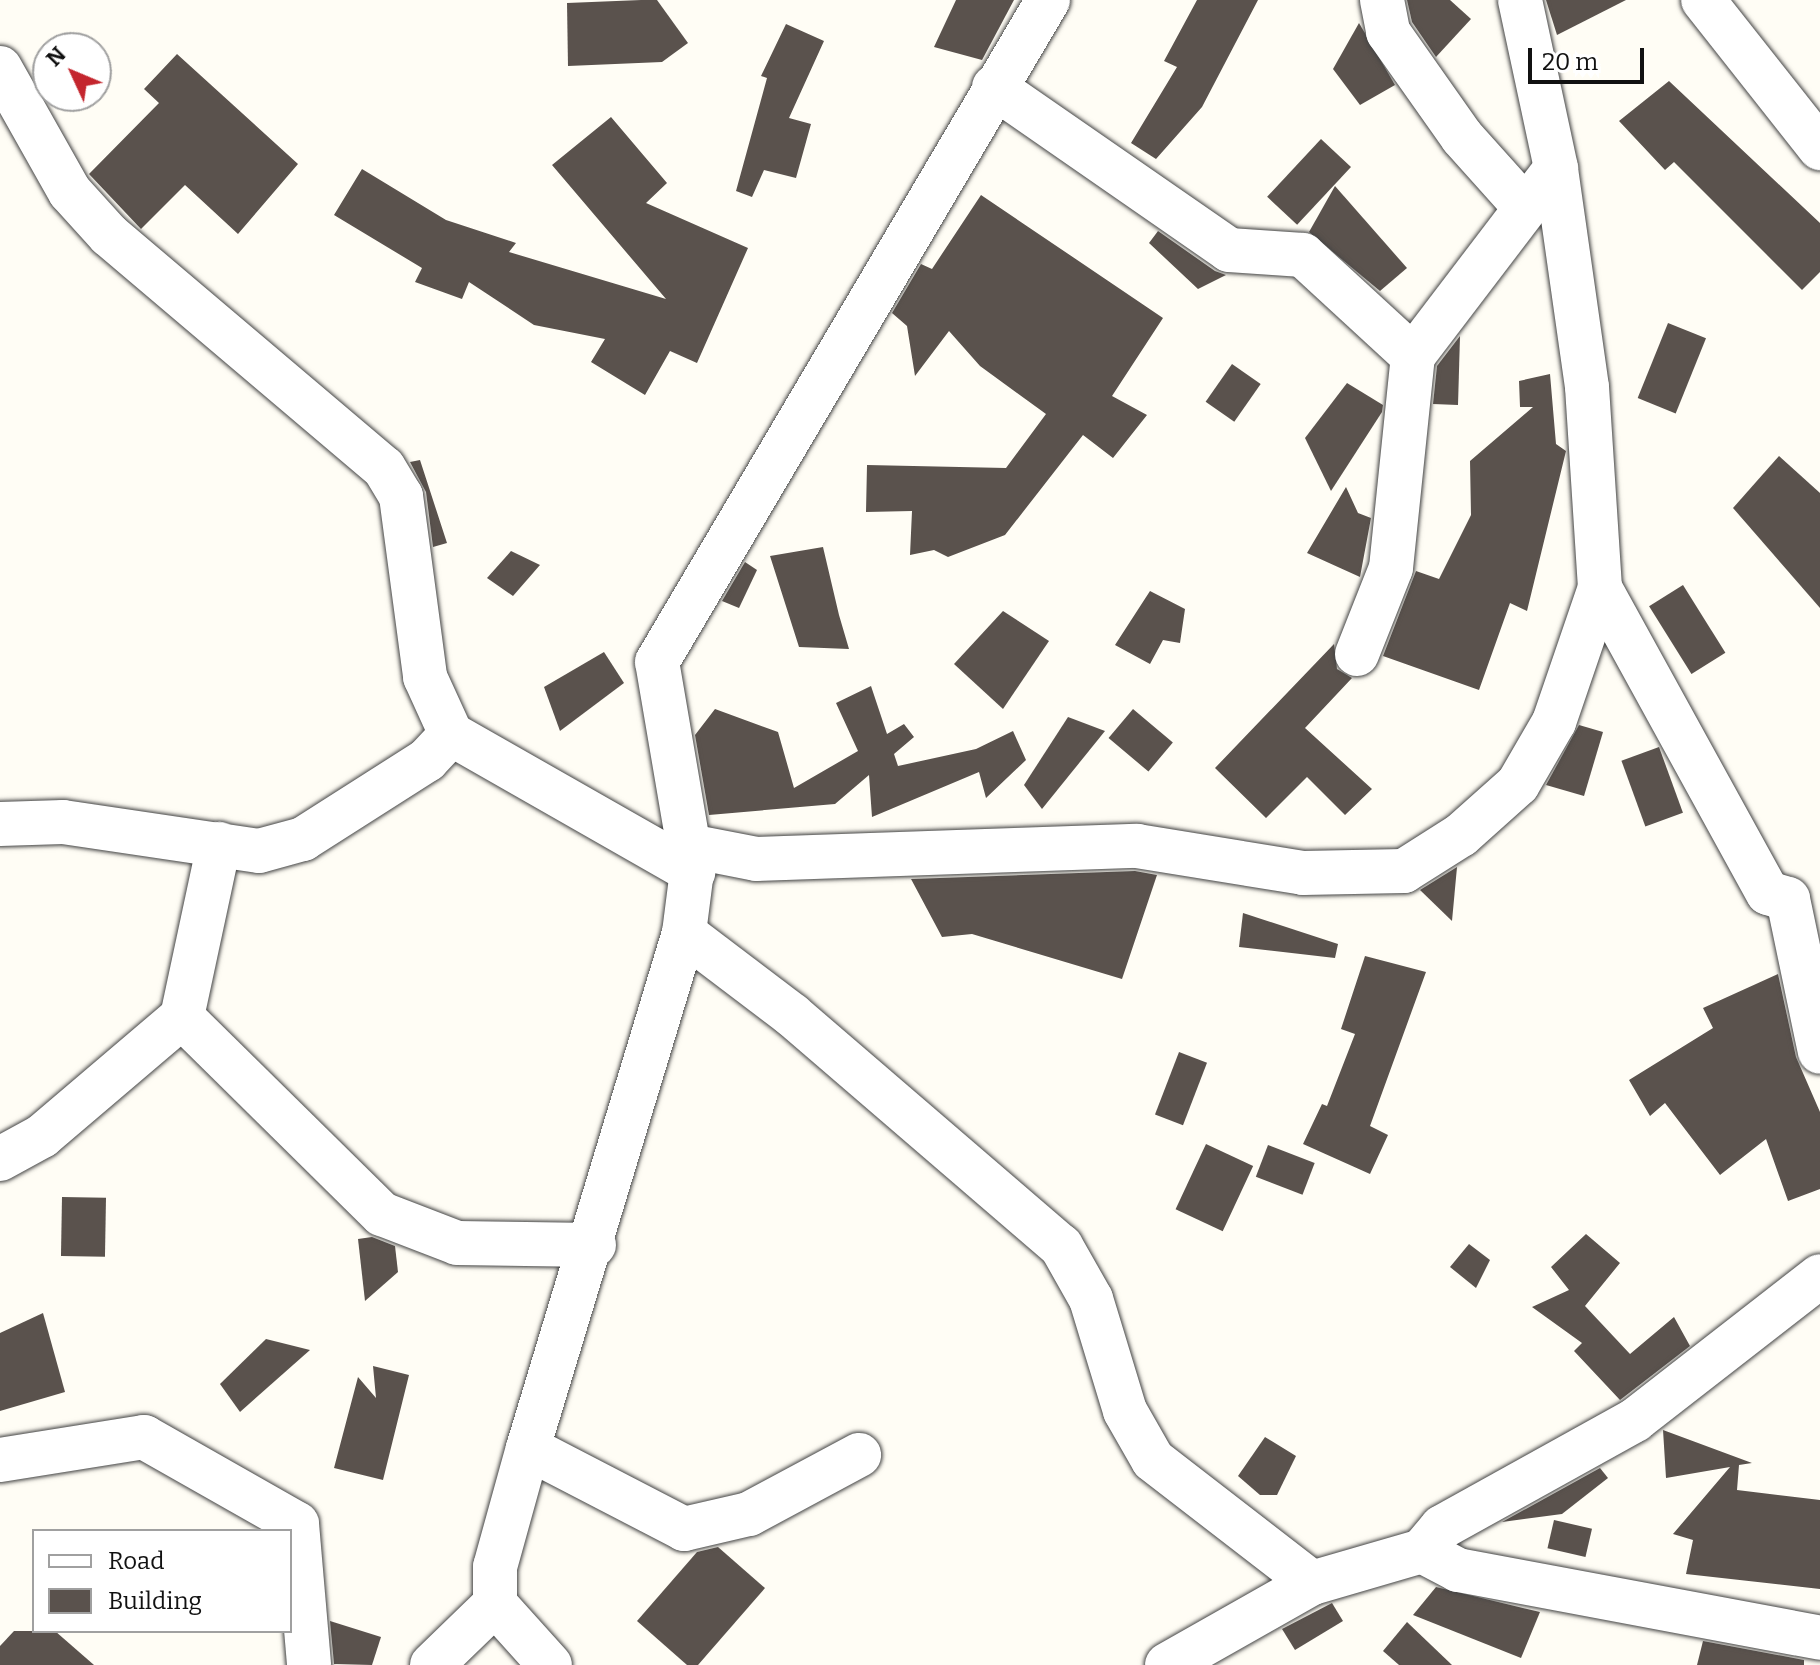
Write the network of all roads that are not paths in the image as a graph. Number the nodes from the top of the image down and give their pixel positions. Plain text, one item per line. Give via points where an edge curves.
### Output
1 (1048, 0) edge
2 (1382, 0) edge
3 (1520, 0) edge
4 (1703, 0) edge
5 (0, 68) edge
6 (994, 87) junction
7 (1820, 148) edge
8 (1556, 168) junction
9 (1524, 206) junction
10 (1413, 356) junction
11 (1600, 588) junction
12 (1357, 654) dead end
13 (451, 734) junction
14 (0, 824) edge
15 (219, 844) junction
16 (693, 872) junction
17 (1804, 894) edge
18 (684, 933) junction
19 (182, 1017) junction
20 (1820, 1052) edge
21 (0, 1159) edge
22 (594, 1245) junction
23 (1820, 1276) edge
24 (528, 1448) junction
25 (859, 1455) dead end
26 (0, 1460) edge
27 (1422, 1551) junction
28 (1312, 1583) junction
29 (495, 1604) junction
30 (1820, 1638) edge
31 (309, 1665) edge
32 (432, 1665) edge
33 (550, 1665) edge
34 (1167, 1665) edge

1 - 6 street
2 - 9 street via 1388,32 1462,137
3 - 8 street
4 - 7 street
5 - 13 street via 70,192 109,235 384,468 401,496 425,677
6 - 10 street via 1229,250 1303,255
6 - 16 street via 657,662
8 - 9 street
8 - 11 street via 1587,387
9 - 10 street
10 - 12 street via 1391,568
11 - 16 street via 1554,722 1518,784 1461,835 1404,871 1303,873 1137,846 756,859 695,847
11 - 17 street via 1768,893
13 - 15 street via 427,760 303,839 259,851
13 - 16 street
14 - 15 street via 63,822
15 - 19 street
16 - 18 street
17 - 20 street
18 - 22 street
18 - 28 street via 792,1015 1061,1246 1091,1299 1125,1411 1153,1460
19 - 21 street via 42,1136
19 - 22 street via 382,1214 457,1243
22 - 24 street
23 - 27 street via 1635,1420 1442,1527
24 - 25 street via 684,1529 749,1514
24 - 29 street via 495,1567
26 - 31 street via 58,1456 144,1437 297,1524
27 - 28 street
27 - 30 street via 1458,1570
28 - 34 street
29 - 32 street
29 - 33 street

